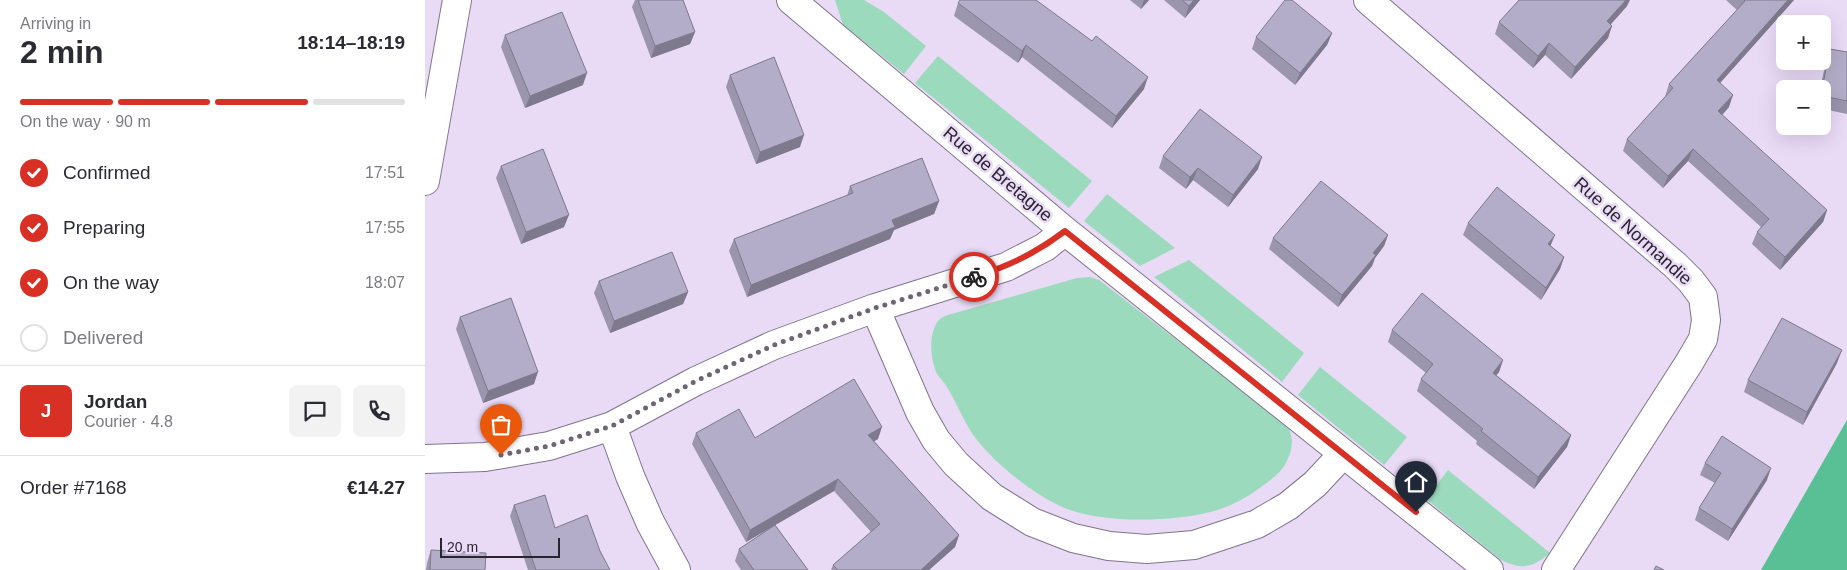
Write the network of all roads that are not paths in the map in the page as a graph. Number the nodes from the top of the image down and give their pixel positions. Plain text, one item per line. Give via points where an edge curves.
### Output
1 (457, 0) edge
2 (791, 0) edge
3 (1368, 0) edge
4 (425, 181) edge
5 (1065, 231) junction
6 (875, 308) junction
7 (612, 426) junction
8 (1343, 454) junction
9 (425, 459) edge
10 (676, 570) edge
11 (1489, 570) edge
12 (1556, 570) edge

1 - 4 street
2 - 5 street, Rue de Bretagne
3 - 12 street, Rue de Normandie via 1675,265 1703,297 1706,320 1703,339
5 - 6 street via 1045,247 1006,267
5 - 8 street, Rue de Bretagne
6 - 7 street via 774,345 696,381
6 - 8 street via 921,412 936,440 956,464 992,497 1032,522 1073,538 1109,546 1147,549 1194,546 1257,524 1288,506 1315,484
7 - 9 street via 540,448 485,457
7 - 10 street via 645,512
8 - 11 street, Rue de Bretagne

